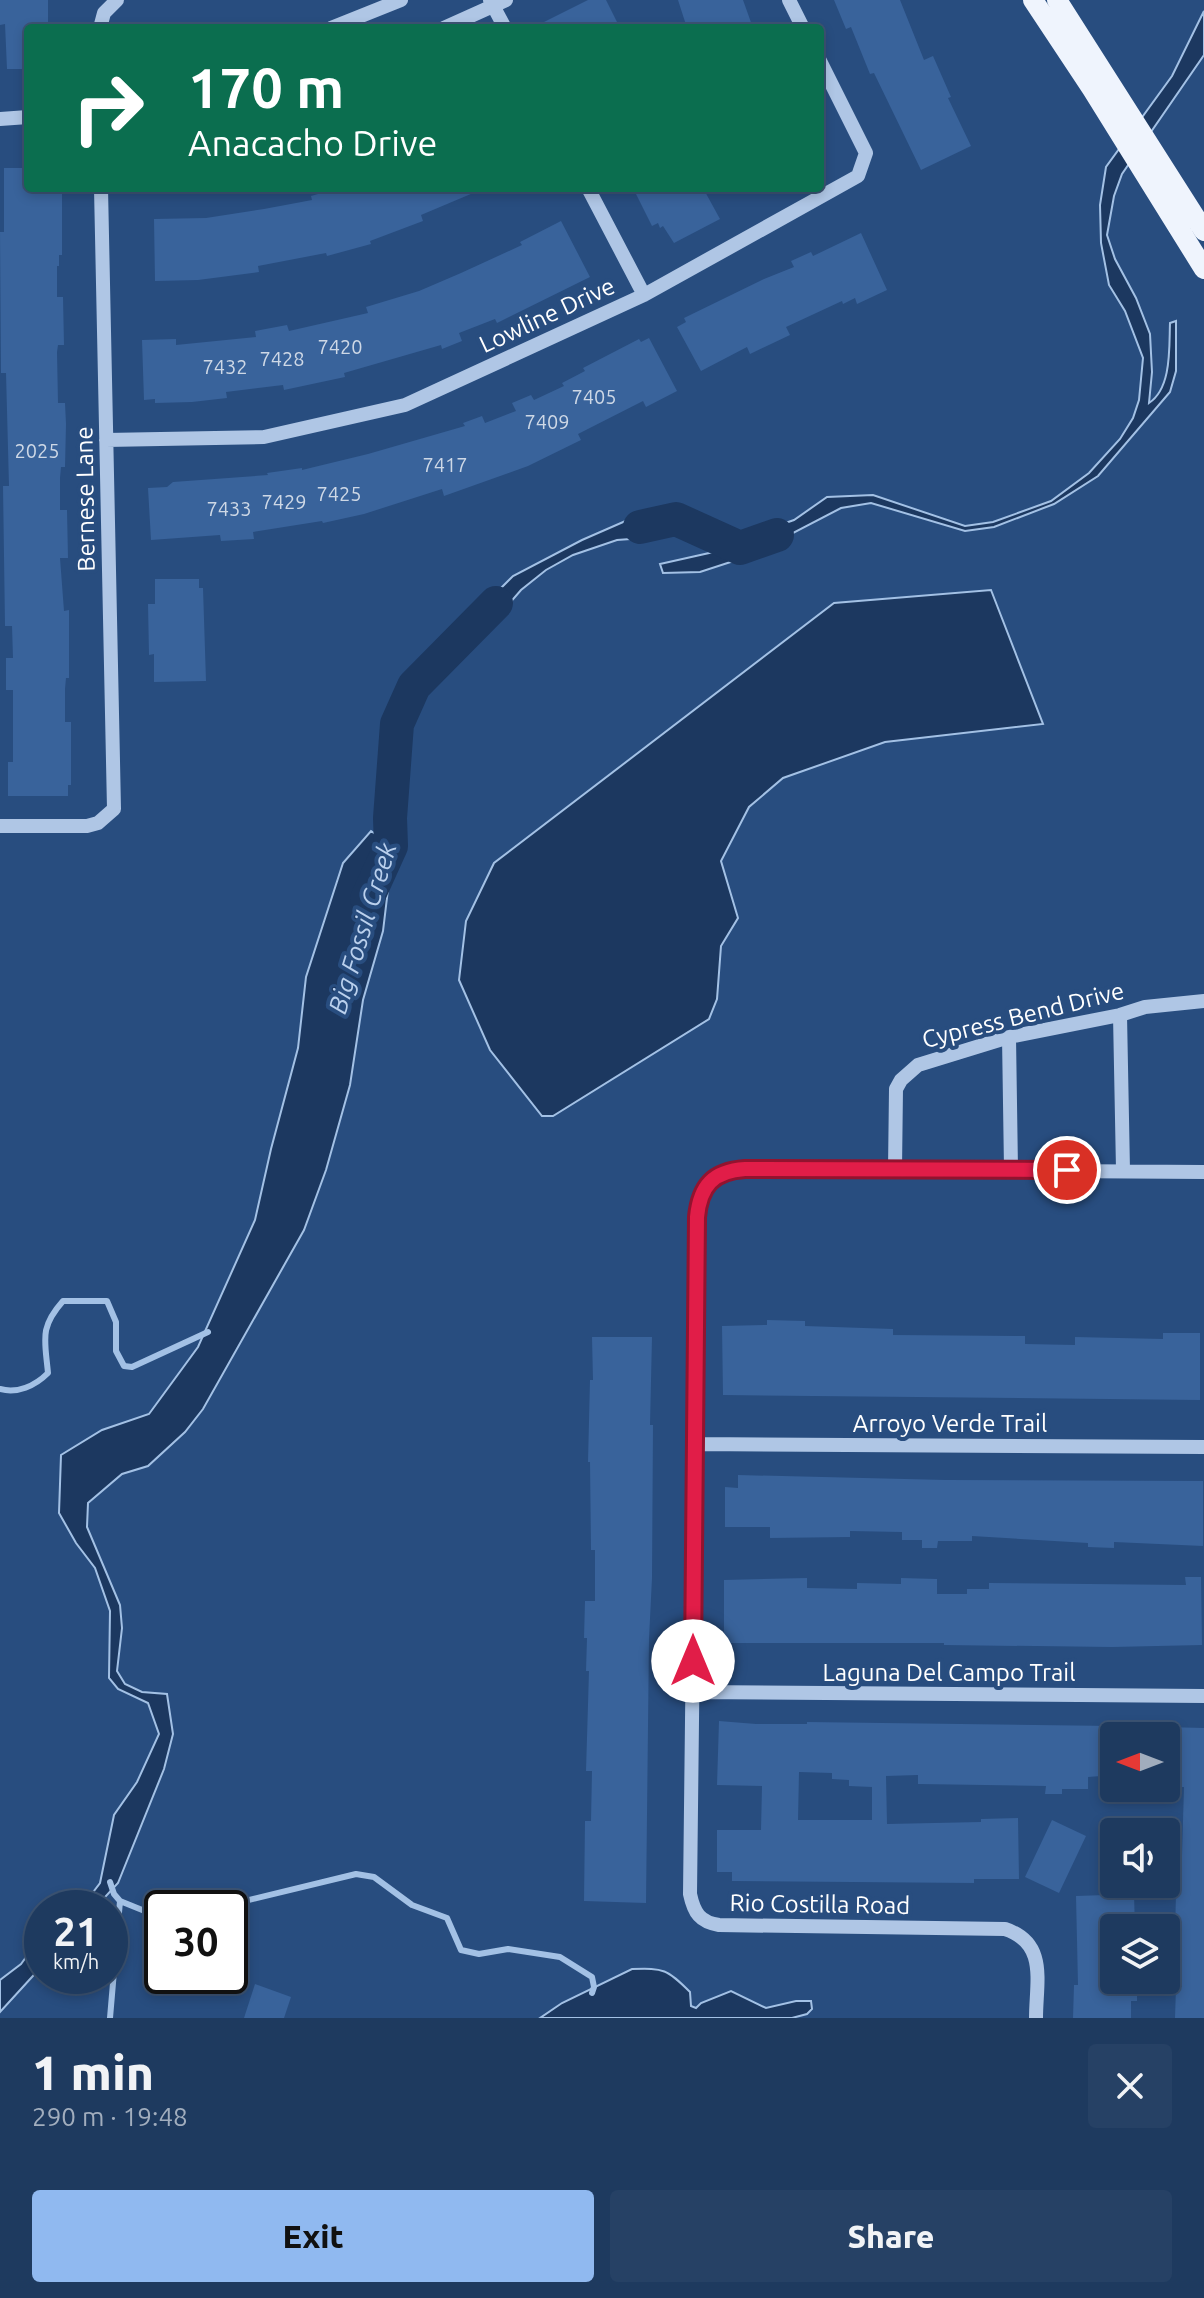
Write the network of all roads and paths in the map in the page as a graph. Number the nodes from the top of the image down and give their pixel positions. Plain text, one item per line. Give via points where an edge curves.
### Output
1 (117, 0) edge
2 (401, 0) edge
3 (789, 0) edge
4 (1033, 0) edge
5 (1057, 0) edge
6 (497, 2) edge
7 (101, 24) edge
8 (341, 24) edge
9 (452, 24) edge
10 (504, 24) edge
11 (801, 24) edge
12 (824, 69) edge
13 (24, 117) edge
14 (0, 119) edge
15 (101, 192) edge
16 (590, 192) edge
17 (1204, 231) edge
18 (1204, 269) edge
19 (644, 295) junction
20 (106, 440) junction
21 (0, 826) edge
22 (1204, 1001) edge
23 (1120, 1015) junction
24 (1009, 1037) junction
25 (895, 1169) junction
26 (1011, 1169) junction
27 (1123, 1170) junction
28 (1204, 1172) edge
29 (695, 1444) junction
30 (1204, 1447) edge
31 (693, 1692) junction
32 (1204, 1696) edge
33 (1036, 2018) edge

1 - 7 street
2 - 8 street
3 - 11 street
4 - 18 main road
5 - 17 main road
6 - 9 street
6 - 10 street
12 - 19 street, Lowline Drive via 866,153 858,176
13 - 14 street
15 - 20 street, Bernese Lane
16 - 19 street
19 - 20 street, Lowline Drive via 405,405 264,437
20 - 21 street, Bernese Lane via 114,809 87,826
22 - 23 street, Cypress Bend Drive
23 - 24 street, Cypress Bend Drive
23 - 27 street
24 - 25 street, Cypress Bend Drive via 918,1065 901,1080 896,1089
24 - 26 street
25 - 26 street
25 - 29 street, Rio Costilla Road via 745,1169 710,1179 697,1217
26 - 27 street
27 - 28 street
29 - 30 street, Arroyo Verde Trail
29 - 31 street, Rio Costilla Road
31 - 32 street, Laguna Del Campo Trail
31 - 33 street, Rio Costilla Road via 690,1894 699,1917 719,1925 1005,1929 1033,1947

